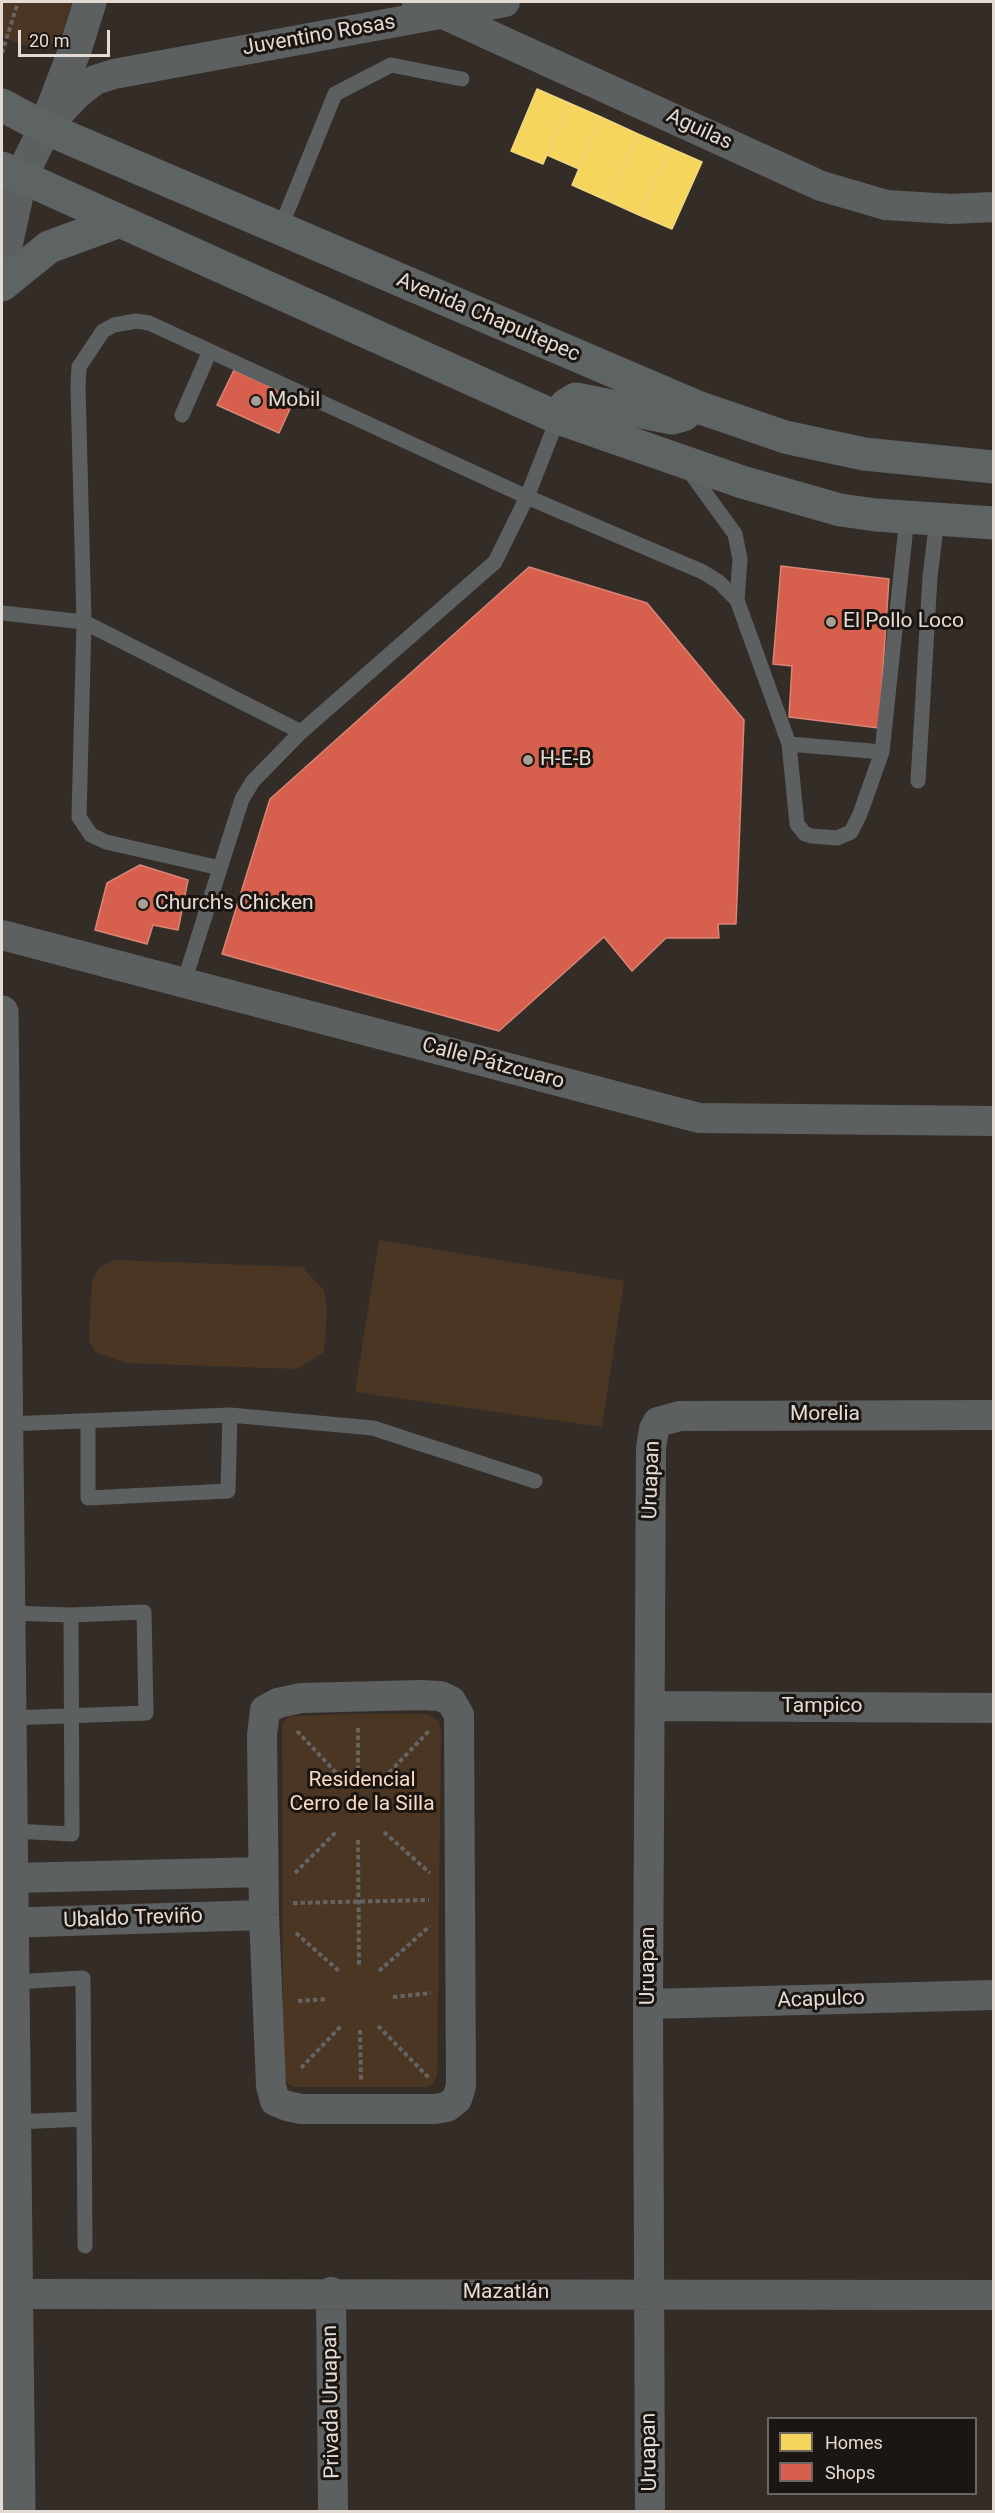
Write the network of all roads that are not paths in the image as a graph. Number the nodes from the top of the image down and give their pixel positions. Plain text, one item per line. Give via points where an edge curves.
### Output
1 (90, 2) edge
2 (417, 2) edge
3 (505, 2) edge
4 (446, 14) junction
5 (462, 79) dead end
6 (2, 105) edge
7 (45, 128) junction
8 (11, 172) edge
9 (993, 207) edge
10 (120, 221) junction
11 (280, 229) junction
12 (2, 264) edge
13 (2, 285) edge
14 (210, 351) junction
15 (695, 406) junction
16 (182, 416) dead end
17 (558, 417) junction
18 (682, 461) junction
19 (993, 466) edge
20 (527, 497) junction
21 (922, 518) junction
22 (993, 523) edge
23 (737, 600) junction
24 (2, 614) edge
25 (84, 622) junction
26 (302, 732) junction
27 (789, 744) junction
28 (882, 752) junction
29 (918, 781) dead end
30 (220, 868) junction
31 (2, 935) edge
32 (184, 982) junction
33 (2, 1012) edge
34 (993, 1121) edge
35 (230, 1415) junction
36 (993, 1415) edge
37 (88, 1421) junction
38 (658, 1422) joint
39 (8, 1424) junction
40 (534, 1481) dead end
41 (8, 1613) junction
42 (71, 1615) junction
43 (650, 1706) junction
44 (993, 1708) edge
45 (71, 1716) junction
46 (10, 1718) junction
47 (13, 1831) junction
48 (263, 1872) junction
49 (14, 1878) junction
50 (264, 1910) junction
51 (7, 1923) edge
52 (8, 1985) edge
53 (993, 1995) edge
54 (648, 2004) junction
55 (84, 2119) junction
56 (16, 2122) junction
57 (85, 2246) dead end
58 (330, 2292) junction
59 (18, 2294) junction
60 (648, 2294) junction
61 (993, 2295) edge
62 (20, 2511) edge
63 (333, 2511) edge
64 (650, 2511) edge

1 - 7 street
2 - 4 street, Aguilas
3 - 4 street, Juventino Rosas
4 - 7 street, Juventino Rosas via 114,74 95,80
4 - 9 street, Aguilas via 821,186 886,205
5 - 11 lane via 390,65 335,94
6 - 7 main road, Avenida Chapultepec
7 - 8 street
7 - 11 main road, Avenida Chapultepec
8 - 10 main road
8 - 12 street
10 - 13 main road via 50,247
10 - 17 main road
11 - 15 main road, Avenida Chapultepec
14 - 16 lane
14 - 20 lane
14 - 25 lane via 149,323 136,321 114,325 103,332 80,367
15 - 17 main road via 672,418 576,399
15 - 19 main road, Avenida Chapultepec via 785,437 864,454
17 - 18 main road
17 - 20 lane
18 - 21 main road via 840,510
18 - 23 lane via 735,534 740,559
20 - 23 lane via 703,572
20 - 26 lane via 495,562
21 - 22 main road
21 - 28 lane
21 - 29 lane via 930,577
23 - 27 lane
24 - 25 lane
25 - 26 lane
25 - 30 lane via 78,806 84,827 106,842
26 - 30 lane via 253,781 242,799
27 - 28 lane
27 - 28 lane via 797,824 805,834 820,837 837,838 851,831
30 - 32 lane
31 - 32 street, Calle Pátzcuaro
32 - 34 street, Calle Pátzcuaro via 699,1118
33 - 39 street
35 - 37 lane
35 - 37 lane via 228,1491 88,1498
35 - 40 lane via 374,1428
36 - 38 street, Morelia via 680,1416
37 - 39 lane
38 - 43 street, Uruapan via 651,1448
39 - 41 street
41 - 42 lane
41 - 46 street
42 - 45 lane
42 - 45 lane via 144,1612 146,1713
43 - 44 street, Tampico
43 - 54 street, Uruapan
45 - 46 lane
45 - 47 lane via 72,1834
46 - 47 street
47 - 49 street
48 - 49 street, Ubaldo Treviño
48 - 50 street
48 - 50 street via 262,1735 266,1710 301,1698 430,1695 452,1701 459,1715 461,2086 456,2100 435,2109 301,2109 275,2100
49 - 51 street
50 - 51 street, Ubaldo Treviño
51 - 52 street
52 - 55 lane via 83,1978
52 - 56 street
53 - 54 street, Acapulco
54 - 60 street, Uruapan
55 - 56 lane
55 - 57 lane
56 - 59 street
58 - 59 street, Mazatlán
58 - 60 street, Mazatlán
58 - 63 street, Privada Uruapan
59 - 62 street
60 - 61 street, Mazatlán
60 - 64 street, Uruapan

